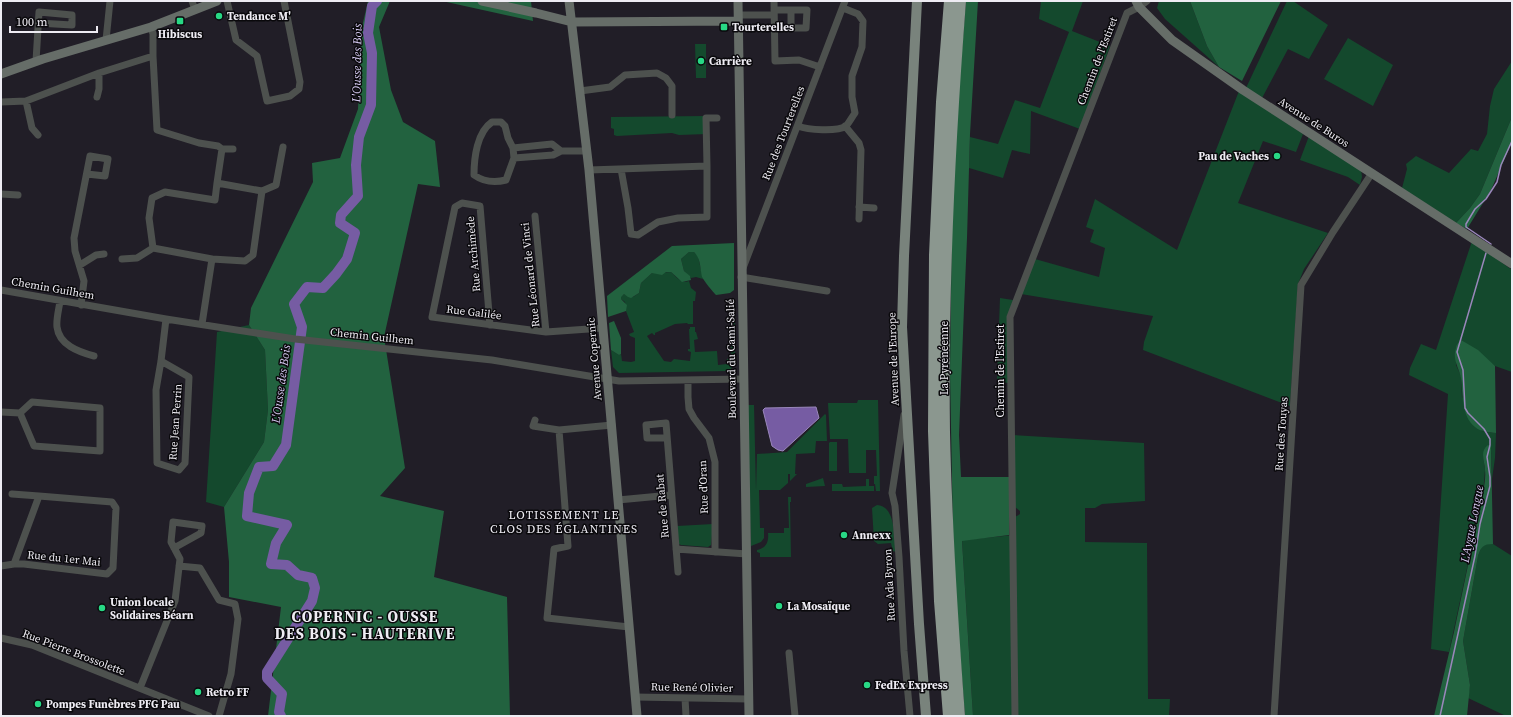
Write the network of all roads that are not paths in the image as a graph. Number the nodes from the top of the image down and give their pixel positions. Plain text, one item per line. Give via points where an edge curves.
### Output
1 (110, 1) edge
2 (217, 1) edge
3 (227, 1) edge
4 (284, 1) edge
5 (482, 1) edge
6 (569, 1) edge
7 (738, 1) edge
8 (774, 1) edge
9 (845, 1) edge
10 (917, 1) edge
11 (950, 1) edge
12 (960, 1) edge
13 (1141, 3) edge
14 (194, 5) edge
15 (843, 8) junction
16 (791, 10) dead end
17 (774, 13) junction
18 (738, 18) junction
19 (572, 22) junction
20 (38, 23) junction
21 (151, 27) junction
22 (106, 40) junction
23 (153, 56) junction
24 (36, 61) junction
25 (820, 67) junction
26 (99, 73) junction
27 (1, 74) edge
28 (580, 91) junction
29 (97, 97) dead end
30 (26, 101) junction
31 (1, 102) edge
32 (672, 115) dead end
33 (717, 118) dead end
34 (798, 126) junction
35 (846, 126) junction
36 (38, 135) dead end
37 (283, 147) dead end
38 (233, 148) dead end
39 (513, 148) junction
40 (222, 149) junction
41 (561, 151) junction
42 (587, 151) junction
43 (514, 158) junction
44 (707, 166) junction
45 (621, 169) junction
46 (590, 170) junction
47 (1372, 173) junction
48 (87, 174) dead end
49 (217, 183) junction
50 (262, 191) junction
51 (1, 194) edge
52 (18, 195) dead end
53 (480, 206) joint
54 (859, 207) junction
55 (874, 208) dead end
56 (535, 216) dead end
57 (859, 219) dead end
58 (153, 248) junction
59 (104, 254) dead end
60 (122, 259) dead end
61 (212, 259) junction
62 (1512, 264) edge
63 (80, 265) junction
64 (741, 275) junction
65 (1, 290) edge
66 (827, 292) dead end
67 (60, 301) junction
68 (81, 304) junction
69 (166, 319) junction
70 (202, 324) junction
71 (490, 325) junction
72 (603, 328) junction
73 (546, 332) junction
74 (94, 356) dead end
75 (161, 361) junction
76 (608, 379) junction
77 (744, 379) junction
78 (688, 380) junction
79 (906, 405) junction
80 (1, 412) edge
81 (20, 413) junction
82 (534, 420) dead end
83 (612, 425) junction
84 (560, 430) junction
85 (667, 438) dead end
86 (12, 494) dead end
87 (672, 495) junction
88 (39, 496) junction
89 (618, 500) junction
90 (174, 548) junction
91 (676, 549) junction
92 (715, 552) junction
93 (747, 554) junction
94 (14, 564) junction
95 (1, 566) edge
96 (179, 566) junction
97 (678, 572) dead end
98 (629, 627) junction
99 (1, 638) edge
100 (789, 654) dead end
101 (140, 688) junction
102 (635, 697) junction
103 (684, 698) junction
104 (748, 699) junction
105 (209, 716) edge
106 (219, 716) edge
107 (637, 716) edge
108 (686, 716) edge
109 (749, 716) edge
110 (795, 716) edge
111 (910, 716) edge
112 (926, 716) edge
113 (949, 716) edge
114 (959, 716) edge
115 (1015, 716) edge
116 (1274, 716) edge

1 - 22 street
2 - 14 street
3 - 4 street via 236,40 257,56 267,101 295,94 299,90 300,82
5 - 19 street
6 - 19 street, Avenue Copernic
7 - 18 street, Boulevard du Cami-Salié
8 - 17 street
9 - 15 street, Rue des Tourterelles
10 - 79 main road, Avenue de l'Europe via 903,281
11 - 113 highway, La Pyrénéenne via 942,102 935,255 934,415 940,601
12 - 114 highway, La Pyrénéenne via 952,102 945,254 944,432 950,601
13 - 47 street, Avenue de Buros via 1172,40 1243,90
13 - 115 street, Chemin de l'Estiret via 1127,13 1010,317
14 - 21 street
15 - 25 street, Rue des Tourterelles
15 - 35 street via 858,14 863,22 862,47 852,76 854,113
16 - 17 street
17 - 18 street
17 - 25 street via 775,61 799,60
18 - 19 street
18 - 64 street, Boulevard du Cami-Salié
19 - 28 street, Avenue Copernic
20 - 20 street via 39,12 72,15 72,25
20 - 24 street
21 - 22 street
21 - 23 street
22 - 24 street
23 - 26 street
23 - 40 street via 157,130
24 - 27 street
25 - 34 street, Rue des Tourterelles
26 - 29 street
26 - 30 street
28 - 32 street via 610,87 625,75 657,73 666,78 672,86
28 - 42 street, Avenue Copernic
30 - 31 street
30 - 36 street via 32,128
33 - 44 street via 706,118
34 - 35 street via 822,130
34 - 64 street, Rue des Tourterelles
35 - 54 street via 859,143 861,150
37 - 50 street via 276,185
38 - 40 street
39 - 41 street via 552,144
39 - 43 street
39 - 43 street via 501,122 492,122 486,126 482,131 474,175 481,180 506,180
40 - 49 street
41 - 42 street
41 - 43 street via 553,155
42 - 46 street, Avenue Copernic
44 - 45 street
44 - 45 street via 707,217 658,222 638,235 631,234
45 - 46 street
46 - 72 street, Avenue Copernic
47 - 62 street, Avenue de Buros
47 - 116 street, Rue des Touyas via 1302,285
48 - 63 street via 74,238
49 - 50 street
49 - 58 street via 215,200 165,192 152,198 149,218
50 - 61 street via 253,256 245,262
51 - 52 street
53 - 71 street, Rue Archimède
53 - 71 street, Rue Galilée via 462,203 455,207 432,317
54 - 55 street
54 - 57 street
56 - 73 street, Rue Léonard de Vinci
58 - 60 street via 137,258
58 - 61 street
59 - 63 street via 96,255
61 - 70 street
63 - 68 street via 84,281
64 - 66 street
64 - 77 street, Boulevard du Cami-Salié
65 - 67 street, Chemin Guilhem
67 - 68 street, Chemin Guilhem
67 - 74 street via 57,327 63,341 78,352
68 - 69 street, Chemin Guilhem
69 - 70 street, Chemin Guilhem
69 - 75 street, Rue Jean Perrin
70 - 76 street, Chemin Guilhem via 295,339 492,360
71 - 73 street, Rue Galilée
72 - 73 street, Rue Galilée
72 - 76 street, Avenue Copernic
75 - 75 street, Rue Jean Perrin via 156,390 157,463 179,470 185,464 189,377
76 - 78 street, Chemin Guilhem
76 - 83 street, Avenue Copernic
77 - 78 street, Chemin Guilhem
77 - 93 street, Boulevard du Cami-Salié
78 - 92 street, Rue d'Oran via 689,409 709,438 715,462
79 - 111 street, Rue Ada Byron via 892,493
79 - 112 main road, Avenue de l'Europe
80 - 81 street
81 - 81 street via 34,446 100,451 100,408 32,402
82 - 84 street via 533,426
83 - 84 street
83 - 89 street, Avenue Copernic
84 - 98 street via 568,546 554,549 548,618
85 - 87 street, Rue de Rabat
86 - 88 street, Rue du 1er Mai
87 - 89 street
87 - 91 street, Rue de Rabat
88 - 94 street, Rue du 1er Mai
88 - 94 street, Rue du 1er Mai via 112,502 116,508 113,568 106,574
89 - 98 street, Avenue Copernic
90 - 90 street via 171,542 173,522 202,526 201,533
90 - 96 street via 180,559
91 - 92 street
91 - 97 street, Rue de Rabat
92 - 93 street
93 - 104 street, Boulevard du Cami-Salié
94 - 95 street, Rue du 1er Mai
96 - 101 street via 175,601
96 - 106 street via 200,568 219,600 235,604 238,619 231,674
98 - 102 street, Avenue Copernic
99 - 101 street, Rue Pierre Brossolette via 32,645
100 - 110 street
101 - 105 street, Rue Pierre Brossolette
102 - 103 street, Rue René Olivier
102 - 107 street, Avenue Copernic
103 - 104 street, Rue René Olivier
103 - 108 street
104 - 109 street, Boulevard du Cami-Salié

